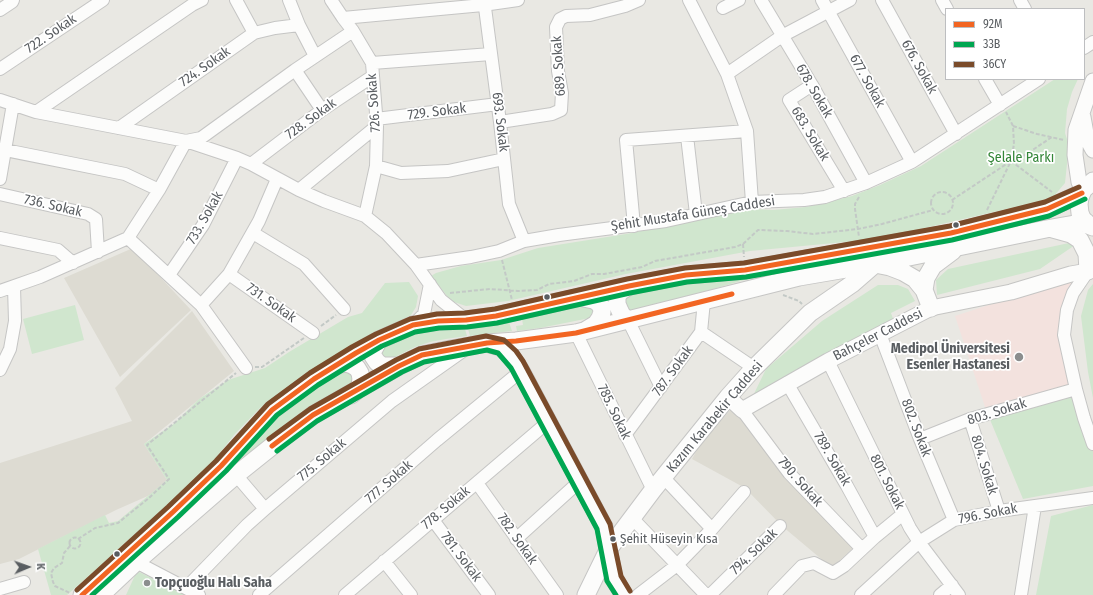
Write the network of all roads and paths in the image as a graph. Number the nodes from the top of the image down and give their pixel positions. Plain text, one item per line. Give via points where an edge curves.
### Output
1 (13, 0) edge
2 (103, 0) edge
3 (202, 0) edge
4 (236, 0) edge
5 (289, 0) edge
6 (331, 0) edge
7 (518, 0) edge
8 (639, 0) edge
9 (689, 0) edge
10 (739, 0) edge
11 (761, 0) edge
12 (822, 0) edge
13 (850, 0) edge
14 (882, 0) edge
15 (484, 2) edge
16 (723, 8) dead end
17 (0, 10) edge
18 (828, 11) junction
19 (343, 18) junction
20 (299, 25) junction
21 (354, 30) junction
22 (254, 33) junction
23 (782, 36) junction
24 (491, 54) junction
25 (315, 56) junction
26 (372, 63) junction
27 (0, 69) edge
28 (295, 70) junction
29 (727, 74) junction
30 (373, 76) junction
31 (986, 80) edge
32 (1038, 80) edge
33 (1093, 81) edge
34 (812, 85) junction
35 (0, 100) edge
36 (13, 104) junction
37 (498, 104) junction
38 (1000, 105) junction
39 (322, 110) junction
40 (1082, 111) junction
41 (36, 112) junction
42 (500, 122) junction
43 (376, 123) junction
44 (1013, 126) junction
45 (119, 128) junction
46 (747, 131) junction
47 (956, 134) junction
48 (687, 136) junction
49 (1052, 137) junction
50 (186, 142) junction
51 (1076, 142) junction
52 (3, 150) edge
53 (1093, 150) edge
54 (237, 158) junction
55 (504, 159) junction
56 (1011, 161) junction
57 (912, 162) junction
58 (251, 164) junction
59 (376, 166) junction
60 (278, 179) junction
61 (0, 180) edge
62 (864, 188) junction
63 (1086, 188) edge
64 (159, 190) junction
65 (299, 190) junction
66 (844, 191) junction
67 (0, 194) edge
68 (952, 200) junction
69 (1064, 200) junction
70 (752, 202) junction
71 (933, 210) junction
72 (696, 214) junction
73 (365, 216) junction
74 (1089, 225) edge
75 (634, 226) junction
76 (979, 227) junction
77 (1050, 228) junction
78 (858, 229) junction
79 (253, 233) junction
80 (0, 238) edge
81 (128, 238) junction
82 (524, 241) junction
83 (958, 248) junction
84 (862, 250) junction
85 (499, 251) junction
86 (98, 252) junction
87 (72, 263) junction
88 (875, 264) junction
89 (416, 265) junction
90 (1090, 269) edge
91 (229, 274) junction
92 (169, 275) junction
93 (430, 284) junction
94 (766, 285) junction
95 (629, 286) junction
96 (14, 287) junction
97 (510, 290) junction
98 (924, 290) junction
99 (0, 291) edge
100 (437, 294) junction
101 (579, 297) junction
102 (704, 301) junction
103 (516, 303) dead end
104 (201, 305) junction
105 (931, 308) junction
106 (344, 309) joint
107 (810, 313) junction
108 (466, 320) junction
109 (628, 320) junction
110 (413, 325) junction
111 (313, 332) junction
112 (580, 332) junction
113 (701, 332) junction
114 (880, 334) junction
115 (538, 337) junction
116 (379, 340) junction
117 (487, 343) junction
118 (470, 346) junction
119 (828, 361) junction
120 (336, 365) junction
121 (399, 366) junction
122 (246, 368) junction
123 (754, 368) junction
124 (0, 370) edge
125 (521, 371) junction
126 (787, 383) junction
127 (661, 387) junction
128 (1076, 389) junction
129 (350, 395) junction
130 (728, 397) junction
131 (742, 410) junction
132 (970, 419) junction
133 (548, 422) junction
134 (626, 435) junction
135 (920, 439) junction
136 (1093, 444) edge
137 (236, 475) junction
138 (580, 481) junction
139 (477, 483) junction
140 (658, 484) junction
141 (744, 492) dead end
142 (1093, 498) edge
143 (1035, 506) junction
144 (265, 509) junction
145 (998, 511) junction
146 (903, 514) junction
147 (632, 518) junction
148 (433, 520) junction
149 (954, 520) junction
150 (780, 526) dead end
151 (712, 529) junction
152 (875, 537) junction
153 (78, 539) junction
154 (516, 539) junction
155 (919, 542) junction
156 (70, 546) junction
157 (862, 549) junction
158 (608, 550) junction
159 (384, 561) junction
160 (136, 562) junction
161 (677, 565) junction
162 (24, 582) dead end
163 (952, 585) junction
164 (186, 588) junction
165 (0, 589) edge
166 (73, 595) edge
167 (82, 595) edge
168 (101, 595) edge
169 (199, 595) edge
170 (259, 595) edge
171 (345, 595) edge
172 (411, 595) edge
173 (489, 595) edge
174 (557, 595) edge
175 (586, 595) edge
176 (624, 595) edge
177 (638, 595) edge
178 (706, 595) edge
179 (710, 595) edge
180 (774, 595) edge
181 (862, 595) edge
182 (940, 595) edge
183 (960, 595) edge
184 (1020, 595) edge

1 - 17 street
2 - 27 street, 722. Sokak
3 - 41 street
4 - 22 street
5 - 20 street
6 - 19 street, 726. Sokak
7 - 15 street
8 - 42 street, 689. Sokak via 624,6 560,19 556,27 558,71 562,92 561,110 552,114
9 - 29 street
10 - 16 street
11 - 23 street, 678. Sokak
12 - 18 street, 677. Sokak
13 - 18 street
14 - 47 street, 676. Sokak
15 - 19 street
15 - 24 street, 693. Sokak
18 - 23 street
18 - 57 street, 677. Sokak
19 - 21 street, 726. Sokak
20 - 22 street, 724. Sokak
20 - 25 street
21 - 25 street
21 - 26 street, 726. Sokak
22 - 45 street, 724. Sokak
23 - 29 street
23 - 34 street, 678. Sokak
24 - 26 street
24 - 37 street, 693. Sokak
25 - 28 street
26 - 30 street, 726. Sokak
28 - 39 street
28 - 50 street via 201,138
29 - 46 street
30 - 39 street, 728. Sokak
30 - 43 street, 726. Sokak
31 - 38 street
32 - 38 street, Şehit Mustafa Güneş Caddesi
33 - 40 street
34 - 62 street, 678. Sokak
34 - 66 street, 683. Sokak via 789,100
35 - 36 street
36 - 41 street
36 - 52 street
37 - 42 street, 693. Sokak
37 - 43 street, 729. Sokak
38 - 44 path
38 - 47 street, Şehit Mustafa Güneş Caddesi
39 - 58 street, 728. Sokak
40 - 51 street via 1076,130
40 - 53 street via 1087,138
41 - 45 street
42 - 55 street, 693. Sokak
43 - 59 street, 726. Sokak
43 - 65 street
44 - 49 path
44 - 56 path via 1014,144
45 - 50 street
46 - 48 street
46 - 70 street
47 - 57 street, Şehit Mustafa Güneş Caddesi
48 - 72 street
48 - 75 street via 626,140
49 - 51 path
49 - 56 path via 1022,157
50 - 54 street
50 - 64 street
51 - 63 street via 1079,182
52 - 61 street
52 - 64 street via 125,174
54 - 58 street
54 - 92 street, 733. Sokak via 203,225
55 - 59 street via 448,171 401,173
55 - 82 street, 693. Sokak via 509,204
56 - 68 path
56 - 69 path
56 - 76 path
57 - 62 street, Şehit Mustafa Güneş Caddesi
58 - 60 street
59 - 73 street, 726. Sokak
60 - 65 street
60 - 79 street
62 - 66 street, Şehit Mustafa Güneş Caddesi
62 - 78 path via 855,204
63 - 69 main road
63 - 74 main road via 1079,204 1080,213
64 - 81 street
65 - 73 street
66 - 70 street, Şehit Mustafa Güneş Caddesi via 804,200
67 - 86 street, 736. Sokak via 96,218
68 - 71 path via 952,207 947,213 939,214
68 - 71 path via 945,192 935,194 930,203
69 - 76 main road via 1047,209
70 - 72 street, Şehit Mustafa Güneş Caddesi
71 - 78 path
72 - 75 street, Şehit Mustafa Güneş Caddesi
73 - 89 street via 386,233
74 - 77 main road
74 - 90 main road
75 - 82 street, Şehit Mustafa Güneş Caddesi
76 - 84 main road
77 - 83 main road
77 - 90 main road via 1071,234 1080,240 1087,254
78 - 84 path
78 - 97 path via 813,234 758,230 743,244 735,247 655,261 642,267 592,274 549,284 537,290
79 - 91 street
79 - 106 street via 304,264
80 - 87 street via 58,250
81 - 86 street
81 - 92 street
82 - 85 street, Şehit Mustafa Güneş Caddesi
83 - 88 main road
83 - 98 main road via 934,266 926,278
84 - 95 main road
85 - 89 street, Şehit Mustafa Güneş Caddesi
85 - 97 path
86 - 87 street
87 - 96 street
88 - 94 main road
88 - 98 main road via 903,272
88 - 107 main road, Kazım Karabekir Caddesi via 852,284
89 - 93 street
90 - 105 street, Bahçeler Caddesi via 1011,292
90 - 128 street via 1073,292 1066,316 1064,335
91 - 104 street
91 - 111 street, 731. Sokak
92 - 104 street
93 - 100 street
93 - 110 street via 424,314
94 - 102 main road
94 - 107 path via 799,302
95 - 101 main road
95 - 109 main road via 617,297 620,311
96 - 99 street
96 - 124 street via 15,321 10,349
97 - 100 path via 490,289
97 - 103 path via 512,302
98 - 105 main road
100 - 108 street
101 - 108 main road via 496,316
101 - 112 main road via 597,302 602,312 596,324
102 - 109 main road
102 - 113 street, 787. Sokak
104 - 122 street
105 - 114 street, Bahçeler Caddesi
106 - 111 path
107 - 123 main road, Kazım Karabekir Caddesi
108 - 110 main road
109 - 112 main road
109 - 127 street
110 - 116 main road
111 - 122 path via 262,367
112 - 115 main road
112 - 134 street, 785. Sokak
113 - 123 street
113 - 127 street, 787. Sokak
114 - 119 street, Bahçeler Caddesi
114 - 135 street, 802. Sokak
115 - 117 main road
115 - 125 main road via 527,348
116 - 120 main road
116 - 121 main road via 373,351 377,362 382,366
117 - 118 main road
117 - 125 main road via 501,347
118 - 121 main road via 422,355
118 - 144 street, 775. Sokak via 392,401
119 - 126 street, Bahçeler Caddesi
119 - 146 street, 801. Sokak
120 - 129 main road via 352,365 360,373 360,385
120 - 167 main road via 272,410 221,466 174,512
121 - 129 main road
122 - 153 path via 147,445 169,479 118,523 96,528
123 - 130 main road, Kazım Karabekir Caddesi
125 - 133 main road
125 - 170 street, 777. Sokak via 431,445
126 - 131 street, Bahçeler Caddesi
126 - 152 street, 789. Sokak
127 - 134 street, 787. Sokak
128 - 132 street, 803. Sokak
128 - 136 street
129 - 137 main road via 313,415
130 - 131 street
130 - 140 main road, Kazım Karabekir Caddesi
131 - 157 street, 790. Sokak via 789,473
132 - 135 street, 803. Sokak
132 - 145 street, 804. Sokak
133 - 138 main road
133 - 139 street, 778. Sokak
134 - 140 street, 785. Sokak
135 - 149 street, 802. Sokak
137 - 144 street
137 - 160 main road
138 - 154 street
138 - 158 main road via 604,527
139 - 148 street, 778. Sokak
139 - 154 street, 782. Sokak
140 - 147 main road, Kazım Karabekir Caddesi
140 - 151 street, 785. Sokak
141 - 151 street
142 - 143 street, 796. Sokak
143 - 145 street, 796. Sokak
143 - 184 street
144 - 164 street, 775. Sokak
145 - 149 street, 796. Sokak
146 - 152 street
146 - 155 street, 801. Sokak
147 - 158 main road, Kazım Karabekir Caddesi
147 - 161 street
148 - 159 street, 778. Sokak
148 - 173 street, 781. Sokak
149 - 155 street, 796. Sokak
150 - 179 street, 794. Sokak
151 - 161 street
152 - 157 street
153 - 156 path via 70,539
153 - 156 path via 78,547
154 - 174 street, 782. Sokak
155 - 163 street, 801. Sokak
155 - 181 street, 796. Sokak
156 - 166 path via 64,553 62,563 51,573 56,586
157 - 180 street via 833,573 814,563 802,566
158 - 175 main road, Kazım Karabekir Caddesi
158 - 176 main road via 614,579
159 - 171 street, 778. Sokak
159 - 172 street
160 - 164 street
160 - 168 main road
161 - 177 street
161 - 178 street
162 - 165 street
163 - 182 street
163 - 183 street, 801. Sokak
164 - 169 street

